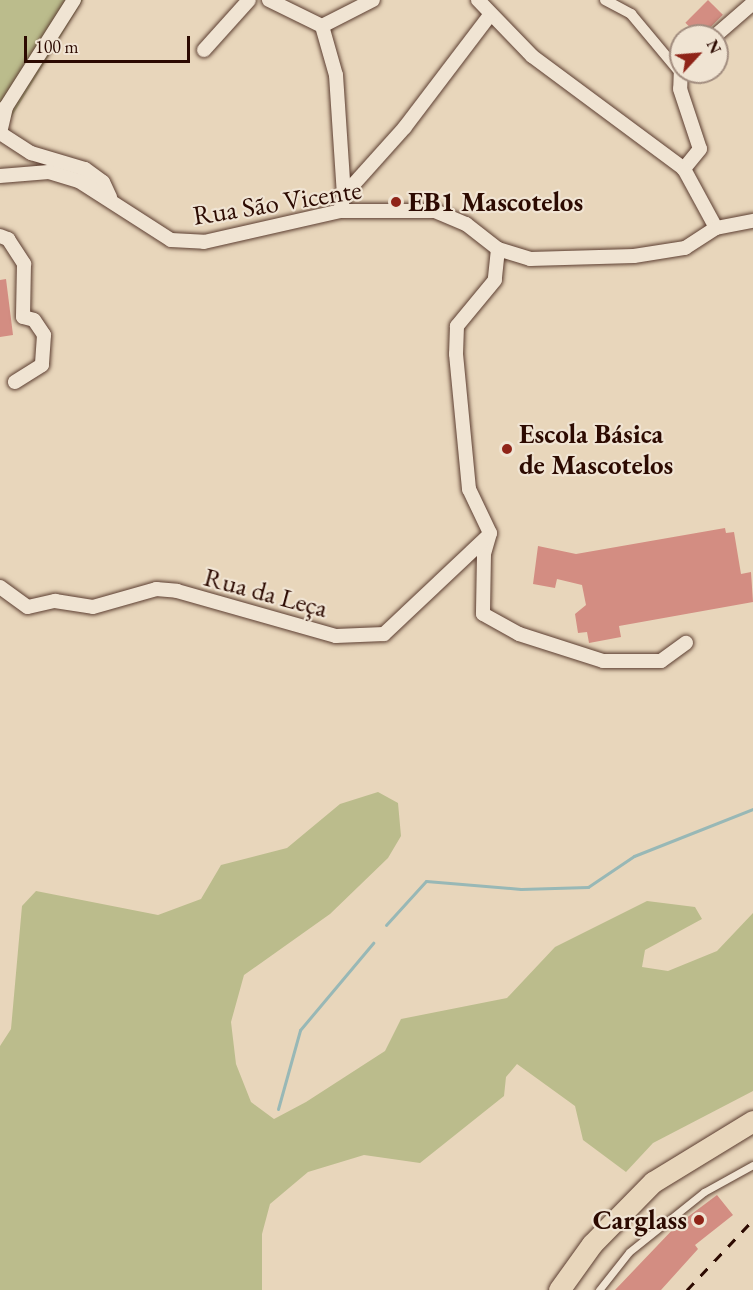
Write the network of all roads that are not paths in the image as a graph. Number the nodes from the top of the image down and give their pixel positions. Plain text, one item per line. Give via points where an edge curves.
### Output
1 (74, 0) edge
2 (249, 0) edge
3 (269, 0) edge
4 (373, 0) edge
5 (478, 0) edge
6 (605, 0) edge
7 (753, 3) edge
8 (490, 15) junction
9 (729, 24) edge
10 (322, 26) junction
11 (204, 50) dead end
12 (669, 63) edge
13 (684, 84) edge
14 (0, 133) edge
15 (684, 169) junction
16 (0, 176) edge
17 (344, 195) junction
18 (110, 197) junction
19 (340, 211) junction
20 (753, 221) edge
21 (716, 228) junction
22 (0, 236) edge
23 (498, 249) junction
24 (15, 382) dead end
25 (490, 534) junction
26 (0, 587) edge
27 (686, 643) dead end
28 (753, 1121) edge
29 (753, 1165) edge
30 (559, 1290) edge
31 (599, 1290) edge

1 - 14 street via 6,107
2 - 11 street
3 - 10 street
4 - 10 street
5 - 8 street
6 - 12 street via 631,14
7 - 9 street
8 - 15 street via 540,63
8 - 17 street via 405,127
10 - 17 street via 336,75
13 - 15 street via 700,139 700,149
14 - 18 street via 31,153 85,169 103,182
15 - 21 street
16 - 18 street, Rua São Vicente via 49,172
17 - 19 street
18 - 19 street, Rua São Vicente via 123,213 171,240 204,242
19 - 23 street, Rua São Vicente via 435,211 466,224
20 - 21 street
21 - 23 street via 685,248 634,256 530,259
22 - 24 street via 8,239 24,264 22,317 34,320 45,341 42,365
23 - 25 street via 495,280 457,326 456,354 469,489
25 - 26 street, Rua da Leça via 384,634 336,636 177,591 156,589 93,607 55,601 28,607
25 - 27 street via 484,554 483,614 494,622 569,653 603,661 661,661
28 - 30 main road via 653,1182 592,1244
29 - 31 lane via 704,1192 629,1252

